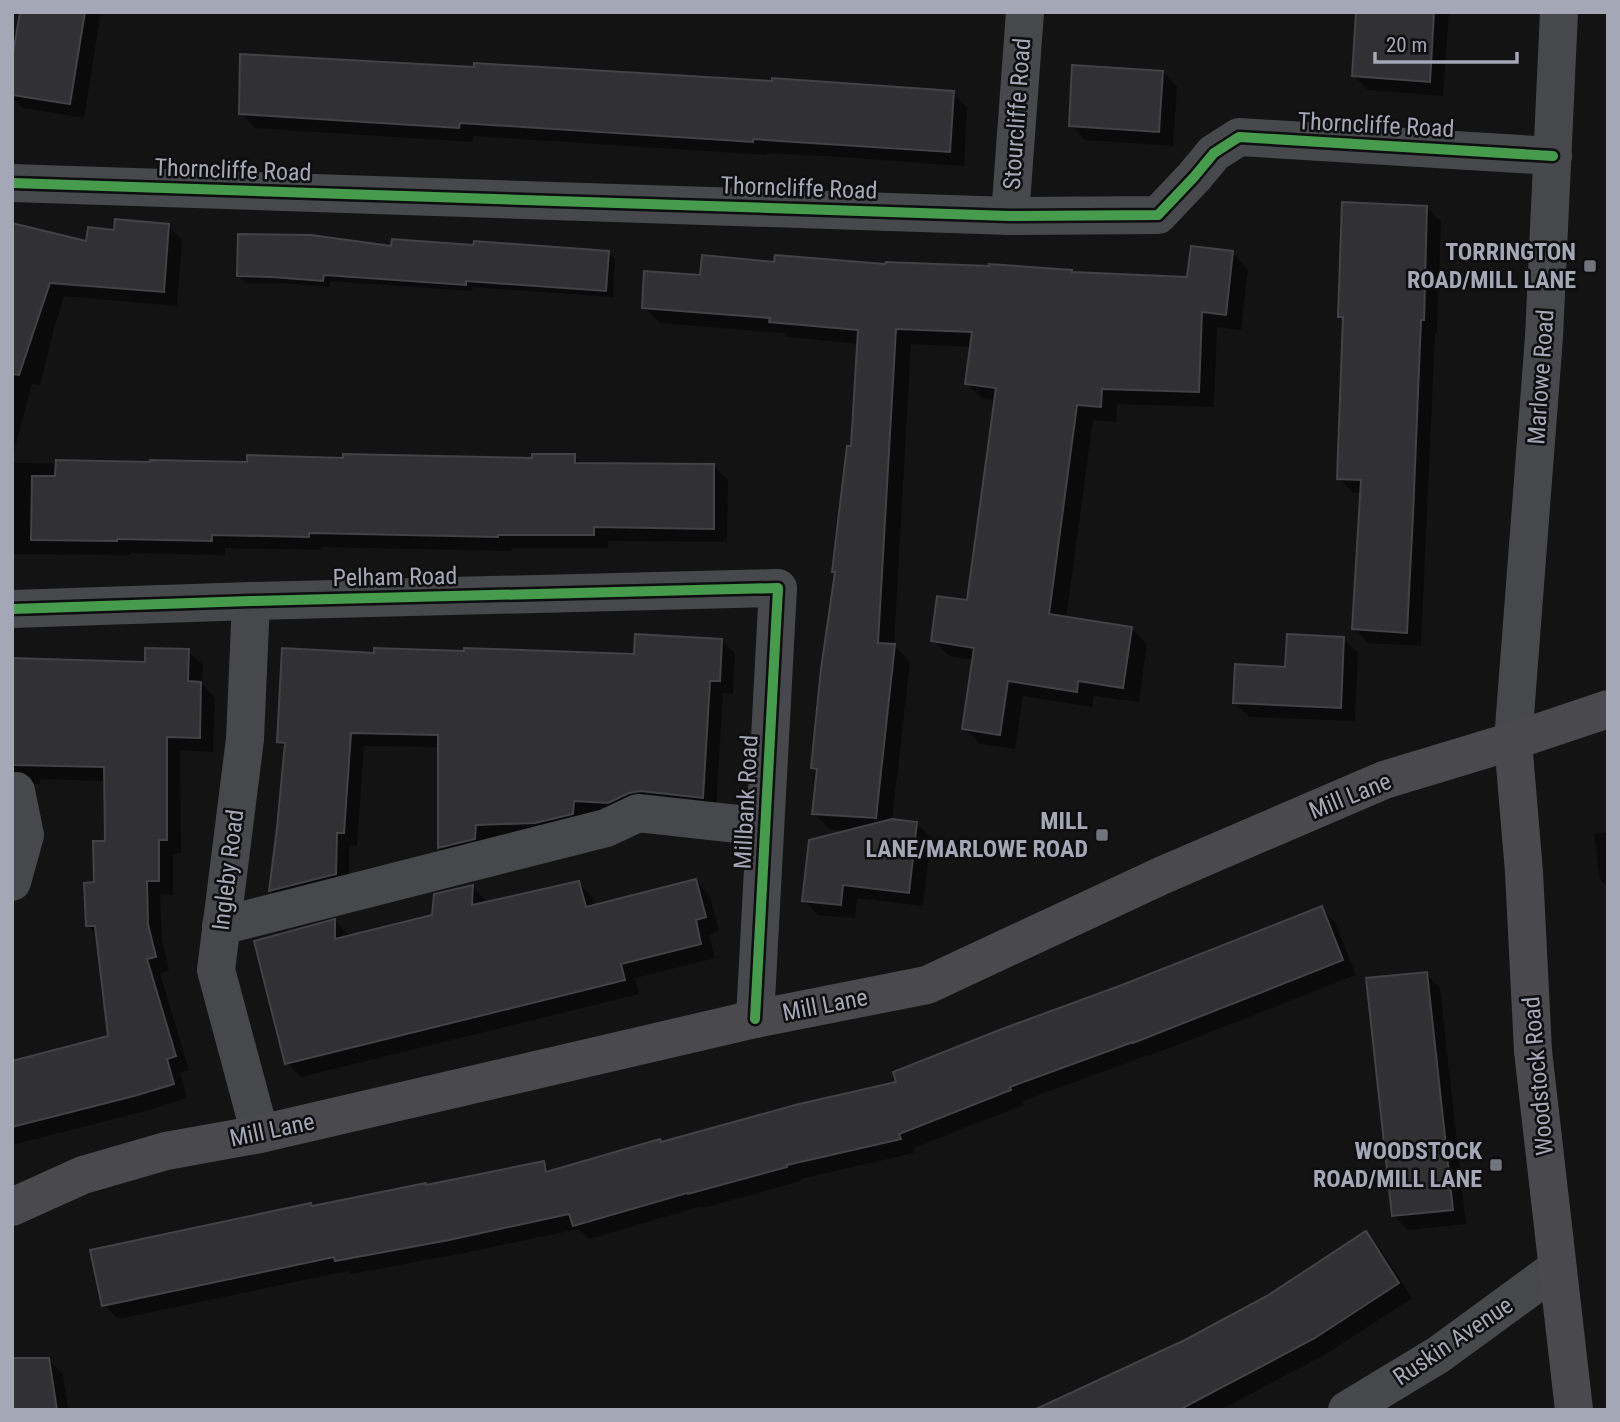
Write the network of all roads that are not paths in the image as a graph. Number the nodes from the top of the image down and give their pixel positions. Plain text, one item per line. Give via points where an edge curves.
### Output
1 (1025, 12) edge
2 (1559, 12) edge
3 (1553, 156) junction
4 (12, 183) edge
5 (1010, 216) junction
6 (778, 588) joint
7 (251, 601) junction
8 (12, 610) edge
9 (1608, 709) edge
10 (1513, 741) junction
11 (16, 791) dead end
12 (765, 827) junction
13 (12, 882) edge
14 (221, 926) junction
15 (755, 1019) junction
16 (260, 1134) junction
17 (12, 1207) edge
18 (1557, 1268) junction
19 (1347, 1410) edge
20 (1574, 1410) edge

1 - 5 street, Stourcliffe Road
2 - 3 street, Marlowe Road
3 - 5 street, Thorncliffe Road via 1239,137 1214,153 1158,215
3 - 10 street, Marlowe Road
4 - 5 street, Thorncliffe Road
6 - 7 street, Pelham Road
6 - 12 street, Millbank Road
7 - 8 street, Pelham Road
7 - 14 street, Ingleby Road via 245,738
9 - 10 main road, Mill Lane
10 - 15 main road, Mill Lane via 1384,780 1163,875 927,985
10 - 18 main road, Woodstock Road via 1533,1051
11 - 13 street via 25,835
12 - 14 street via 638,813 606,828
12 - 15 street, Millbank Road
14 - 16 street, Ingleby Road via 216,970
15 - 16 main road, Mill Lane
16 - 17 main road, Mill Lane via 166,1151 83,1175
18 - 19 street, Ruskin Avenue via 1438,1355
18 - 20 main road, Woodstock Road

